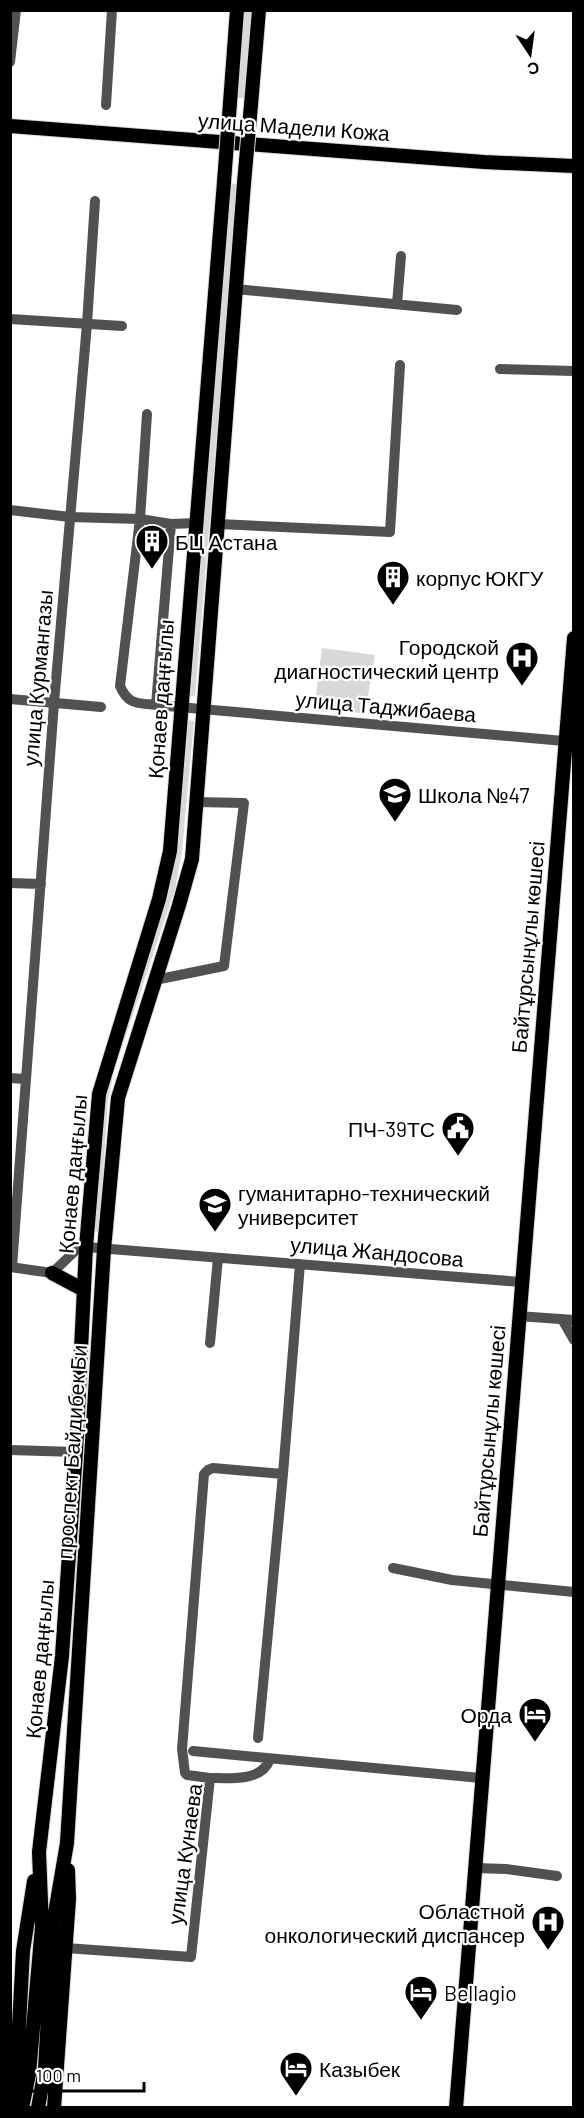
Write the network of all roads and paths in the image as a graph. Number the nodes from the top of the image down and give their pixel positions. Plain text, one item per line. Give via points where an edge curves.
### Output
1 (16, 10) edge
2 (112, 10) edge
3 (237, 10) edge
4 (259, 10) edge
5 (10, 62) edge
6 (106, 105) dead end
7 (10, 126) edge
8 (573, 166) edge
9 (95, 201) dead end
10 (401, 255) dead end
11 (236, 289) junction
12 (397, 304) junction
13 (457, 310) dead end
14 (10, 319) edge
15 (87, 324) junction
16 (122, 326) dead end
17 (400, 365) dead end
18 (500, 369) dead end
19 (573, 371) edge
20 (147, 414) dead end
21 (10, 510) edge
22 (70, 517) junction
23 (140, 519) junction
24 (196, 523) junction
25 (171, 524) junction
26 (219, 524) junction
27 (573, 638) edge
28 (10, 699) edge
29 (54, 703) junction
30 (156, 705) junction
31 (102, 707) dead end
32 (181, 709) junction
33 (204, 710) junction
34 (564, 741) junction
35 (568, 759) edge
36 (196, 802) junction
37 (10, 883) edge
38 (41, 884) junction
39 (155, 980) junction
40 (10, 1078) edge
41 (24, 1079) junction
42 (86, 1247) junction
43 (104, 1249) junction
44 (218, 1258) junction
45 (103, 1264) joint
46 (300, 1264) junction
47 (11, 1267) edge
48 (52, 1273) junction
49 (521, 1282) junction
50 (84, 1290) junction
51 (518, 1316) junction
52 (568, 1320) edge
53 (573, 1340) edge
54 (210, 1342) dead end
55 (10, 1450) edge
56 (76, 1452) junction
57 (283, 1473) junction
58 (393, 1568) dead end
59 (497, 1585) junction
60 (573, 1592) edge
61 (258, 1738) dead end
62 (193, 1751) dead end
63 (269, 1762) junction
64 (210, 1778) junction
65 (481, 1778) junction
66 (67, 1843) junction
67 (39, 1852) junction
68 (475, 1868) junction
69 (557, 1876) dead end
70 (66, 1948) junction
71 (10, 2105) edge
72 (22, 2108) edge
73 (38, 2108) edge
74 (54, 2108) edge
75 (456, 2108) edge

1 - 5 street
2 - 6 street
3 - 24 main road, Қонаев даңғылы, bridge
4 - 11 main road, Қонаев даңғылы, bridge
7 - 8 main road, улица Мадели Кожа
9 - 15 street, улица Курмангазы
10 - 12 street
11 - 12 street
11 - 26 main road, Қонаев даңғылы
12 - 13 street
14 - 15 street
15 - 16 street
15 - 22 street, улица Курмангазы
17 - 26 street via 390,532
18 - 19 street
20 - 23 street, улица Таджибаева
21 - 22 street
22 - 23 street
22 - 29 street, улица Курмангазы
23 - 25 street
23 - 30 street, улица Таджибаева via 120,686 130,701
24 - 25 street
24 - 32 main road, Қонаев даңғылы
25 - 30 street
26 - 33 main road, Қонаев даңғылы
27 - 34 main road
28 - 29 street
29 - 31 street
29 - 38 street, улица Курмангазы
30 - 32 street, улица Таджибаева
32 - 33 street, улица Таджибаева
32 - 42 main road, Қонаев даңғылы via 170,851 99,1094
33 - 34 street, улица Таджибаева
33 - 36 main road, Қонаев даңғылы
34 - 35 main road, Байтұрсынұлы көшесі
35 - 49 main road, Байтұрсынұлы көшесі
36 - 39 main road, Қонаев даңғылы via 192,859
36 - 39 street via 244,803 224,966
37 - 38 street
38 - 41 street, улица Курмангазы
39 - 43 main road, Қонаев даңғылы via 118,1098
40 - 41 street
41 - 47 street, улица Курмангазы
42 - 43 street, улица Жандосова
42 - 48 street via 76,1250
42 - 50 main road, Қонаев даңғылы
43 - 44 street, улица Жандосова
43 - 45 main road, Қонаев даңғылы
44 - 46 street, улица Жандосова
44 - 54 street
45 - 66 main road, проспект Байдибек Би
46 - 49 street, улица Жандосова
46 - 57 street
47 - 48 street
48 - 50 main road
49 - 51 main road, Байтұрсынұлы көшесі
50 - 56 main road, Қонаев даңғылы
51 - 52 street
51 - 59 main road, Байтұрсынұлы көшесі
52 - 53 street
55 - 56 street
56 - 67 main road, Қонаев даңғылы via 62,1656
57 - 61 street
57 - 64 street via 213,1468 204,1474 182,1749 184,1773
58 - 59 street
59 - 60 street
59 - 65 main road, Байтұрсынұлы көшесі
62 - 63 street
63 - 64 street, улица Кунаева via 244,1778
63 - 65 street
64 - 70 street, улица Кунаева via 191,1957
65 - 68 main road, Байтұрсынұлы көшесі
66 - 70 main road
66 - 73 main road, проспект Байдибек Би via 53,1925 45,2069
67 - 71 main road via 23,1951 17,2063
67 - 72 main road, Қонаев даңғылы via 42,1926 29,2074
68 - 69 street
68 - 75 main road, Байтұрсынұлы көшесі
70 - 74 main road

